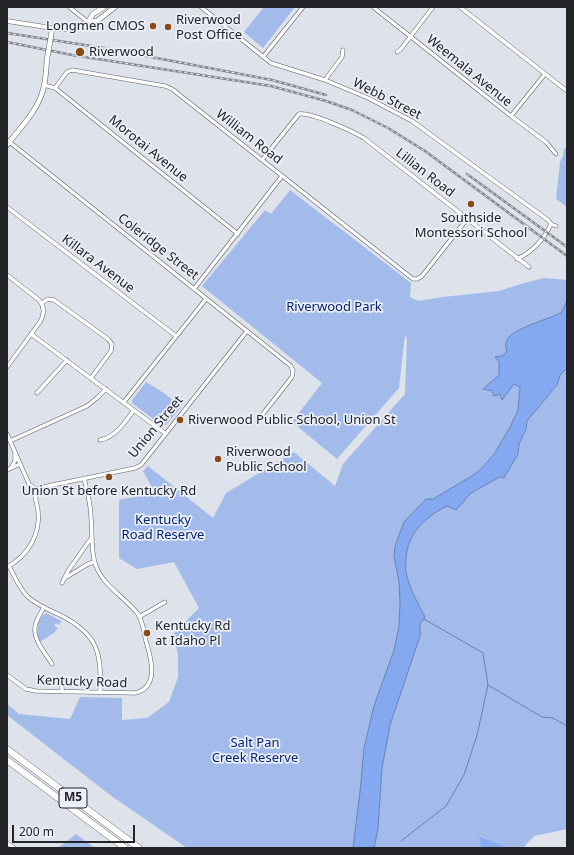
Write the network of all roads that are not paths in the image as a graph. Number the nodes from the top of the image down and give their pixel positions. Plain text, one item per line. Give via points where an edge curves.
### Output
1 (69, 7) edge
2 (104, 7) edge
3 (115, 7) edge
4 (201, 7) edge
5 (303, 7) edge
6 (373, 7) edge
7 (434, 7) edge
8 (460, 7) edge
9 (7, 21) edge
10 (88, 22) junction
11 (52, 28) junction
12 (411, 36) junction
13 (343, 50) dead end
14 (397, 52) dead end
15 (263, 57) junction
16 (545, 74) junction
17 (325, 80) junction
18 (44, 85) junction
19 (55, 88) junction
20 (566, 90) edge
21 (511, 116) junction
22 (8, 143) edge
23 (556, 154) dead end
24 (262, 160) junction
25 (282, 176) junction
26 (7, 207) edge
27 (467, 219) junction
28 (551, 224) junction
29 (556, 226) dead end
30 (238, 234) junction
31 (517, 259) junction
32 (529, 267) dead end
33 (7, 275) edge
34 (194, 289) junction
35 (206, 299) junction
36 (42, 303) junction
37 (247, 331) junction
38 (31, 334) junction
39 (176, 336) junction
40 (67, 360) junction
41 (7, 367) edge
42 (91, 378) junction
43 (106, 389) junction
44 (38, 393) dead end
45 (124, 402) junction
46 (134, 410) junction
47 (259, 419) dead end
48 (7, 434) edge
49 (166, 434) junction
50 (100, 440) dead end
51 (10, 441) junction
52 (15, 452) junction
53 (20, 464) junction
54 (9, 469) edge
55 (84, 478) junction
56 (37, 490) junction
57 (92, 537) junction
58 (94, 562) junction
59 (8, 566) edge
60 (65, 578) junction
61 (62, 582) dead end
62 (165, 602) dead end
63 (44, 607) junction
64 (139, 617) junction
65 (52, 664) dead end
66 (7, 675) edge
67 (62, 681) dead end
68 (62, 692) junction
69 (100, 692) junction
70 (7, 749) edge
71 (7, 760) edge
72 (7, 843) edge
73 (14, 848) edge
74 (125, 848) edge
75 (139, 848) edge

1 - 10 street
2 - 10 main road via 93,14
3 - 10 main road via 97,21
4 - 15 street, Webb Street
5 - 15 street
6 - 12 street, Weemala Avenue
7 - 12 street
8 - 16 street
9 - 11 street
10 - 11 main road via 70,29
11 - 18 main road, bridge
12 - 14 street
12 - 21 street, Weemala Avenue
13 - 17 street via 342,57
15 - 17 street, Webb Street via 271,63
16 - 20 street
16 - 21 street, Weemala Avenue
17 - 28 street, Webb Street via 368,98 412,121
18 - 19 street, Morotai Avenue
18 - 22 main road via 35,109
19 - 24 street, William Road via 67,72 72,70 165,86
19 - 30 street, Morotai Avenue
21 - 23 street via 546,142
22 - 34 street, Coleridge Street
24 - 25 street, William Road
24 - 27 street, Lillian Road via 296,117 299,114 306,114 364,138
25 - 27 street, William Road via 413,279 423,275
25 - 30 street
26 - 39 street, Killara Avenue
27 - 31 street, Lillian Road
28 - 29 street, Webb Street
28 - 31 street via 533,249
30 - 34 street
31 - 32 street, Lillian Road
33 - 36 street
34 - 35 street, Coleridge Street
35 - 37 street, Coleridge Street
35 - 39 street
36 - 38 street via 43,317
36 - 42 street via 48,299 54,300 112,344 111,350
37 - 47 street, Coleridge Street via 293,369 289,380
37 - 49 street, Union Street
38 - 40 street
38 - 41 street
39 - 45 street
40 - 42 street
40 - 44 street
42 - 43 street
43 - 45 street
43 - 51 street via 87,406
45 - 46 street
46 - 49 street
46 - 50 street via 118,431
48 - 51 street
49 - 55 street, Union Street via 138,466
51 - 52 street
52 - 53 street
52 - 54 street via 15,461
53 - 54 street
53 - 56 street via 29,484
55 - 56 street, Union Street
55 - 57 street, Kentucky Road
56 - 59 street via 35,495 39,516 35,537 25,553
57 - 58 street, Kentucky Road
57 - 60 street
58 - 60 street
58 - 64 street, Kentucky Road via 105,582
59 - 63 street via 24,592
60 - 61 street
62 - 64 street
63 - 65 street via 35,630 38,642
63 - 69 street via 73,622 93,642 101,666
64 - 69 street, Kentucky Road via 151,661 149,684 135,693
66 - 68 street, Kentucky Road via 29,690
67 - 68 street
68 - 69 street, Kentucky Road
70 - 75 highway, M5
71 - 74 highway, M5
72 - 73 street

